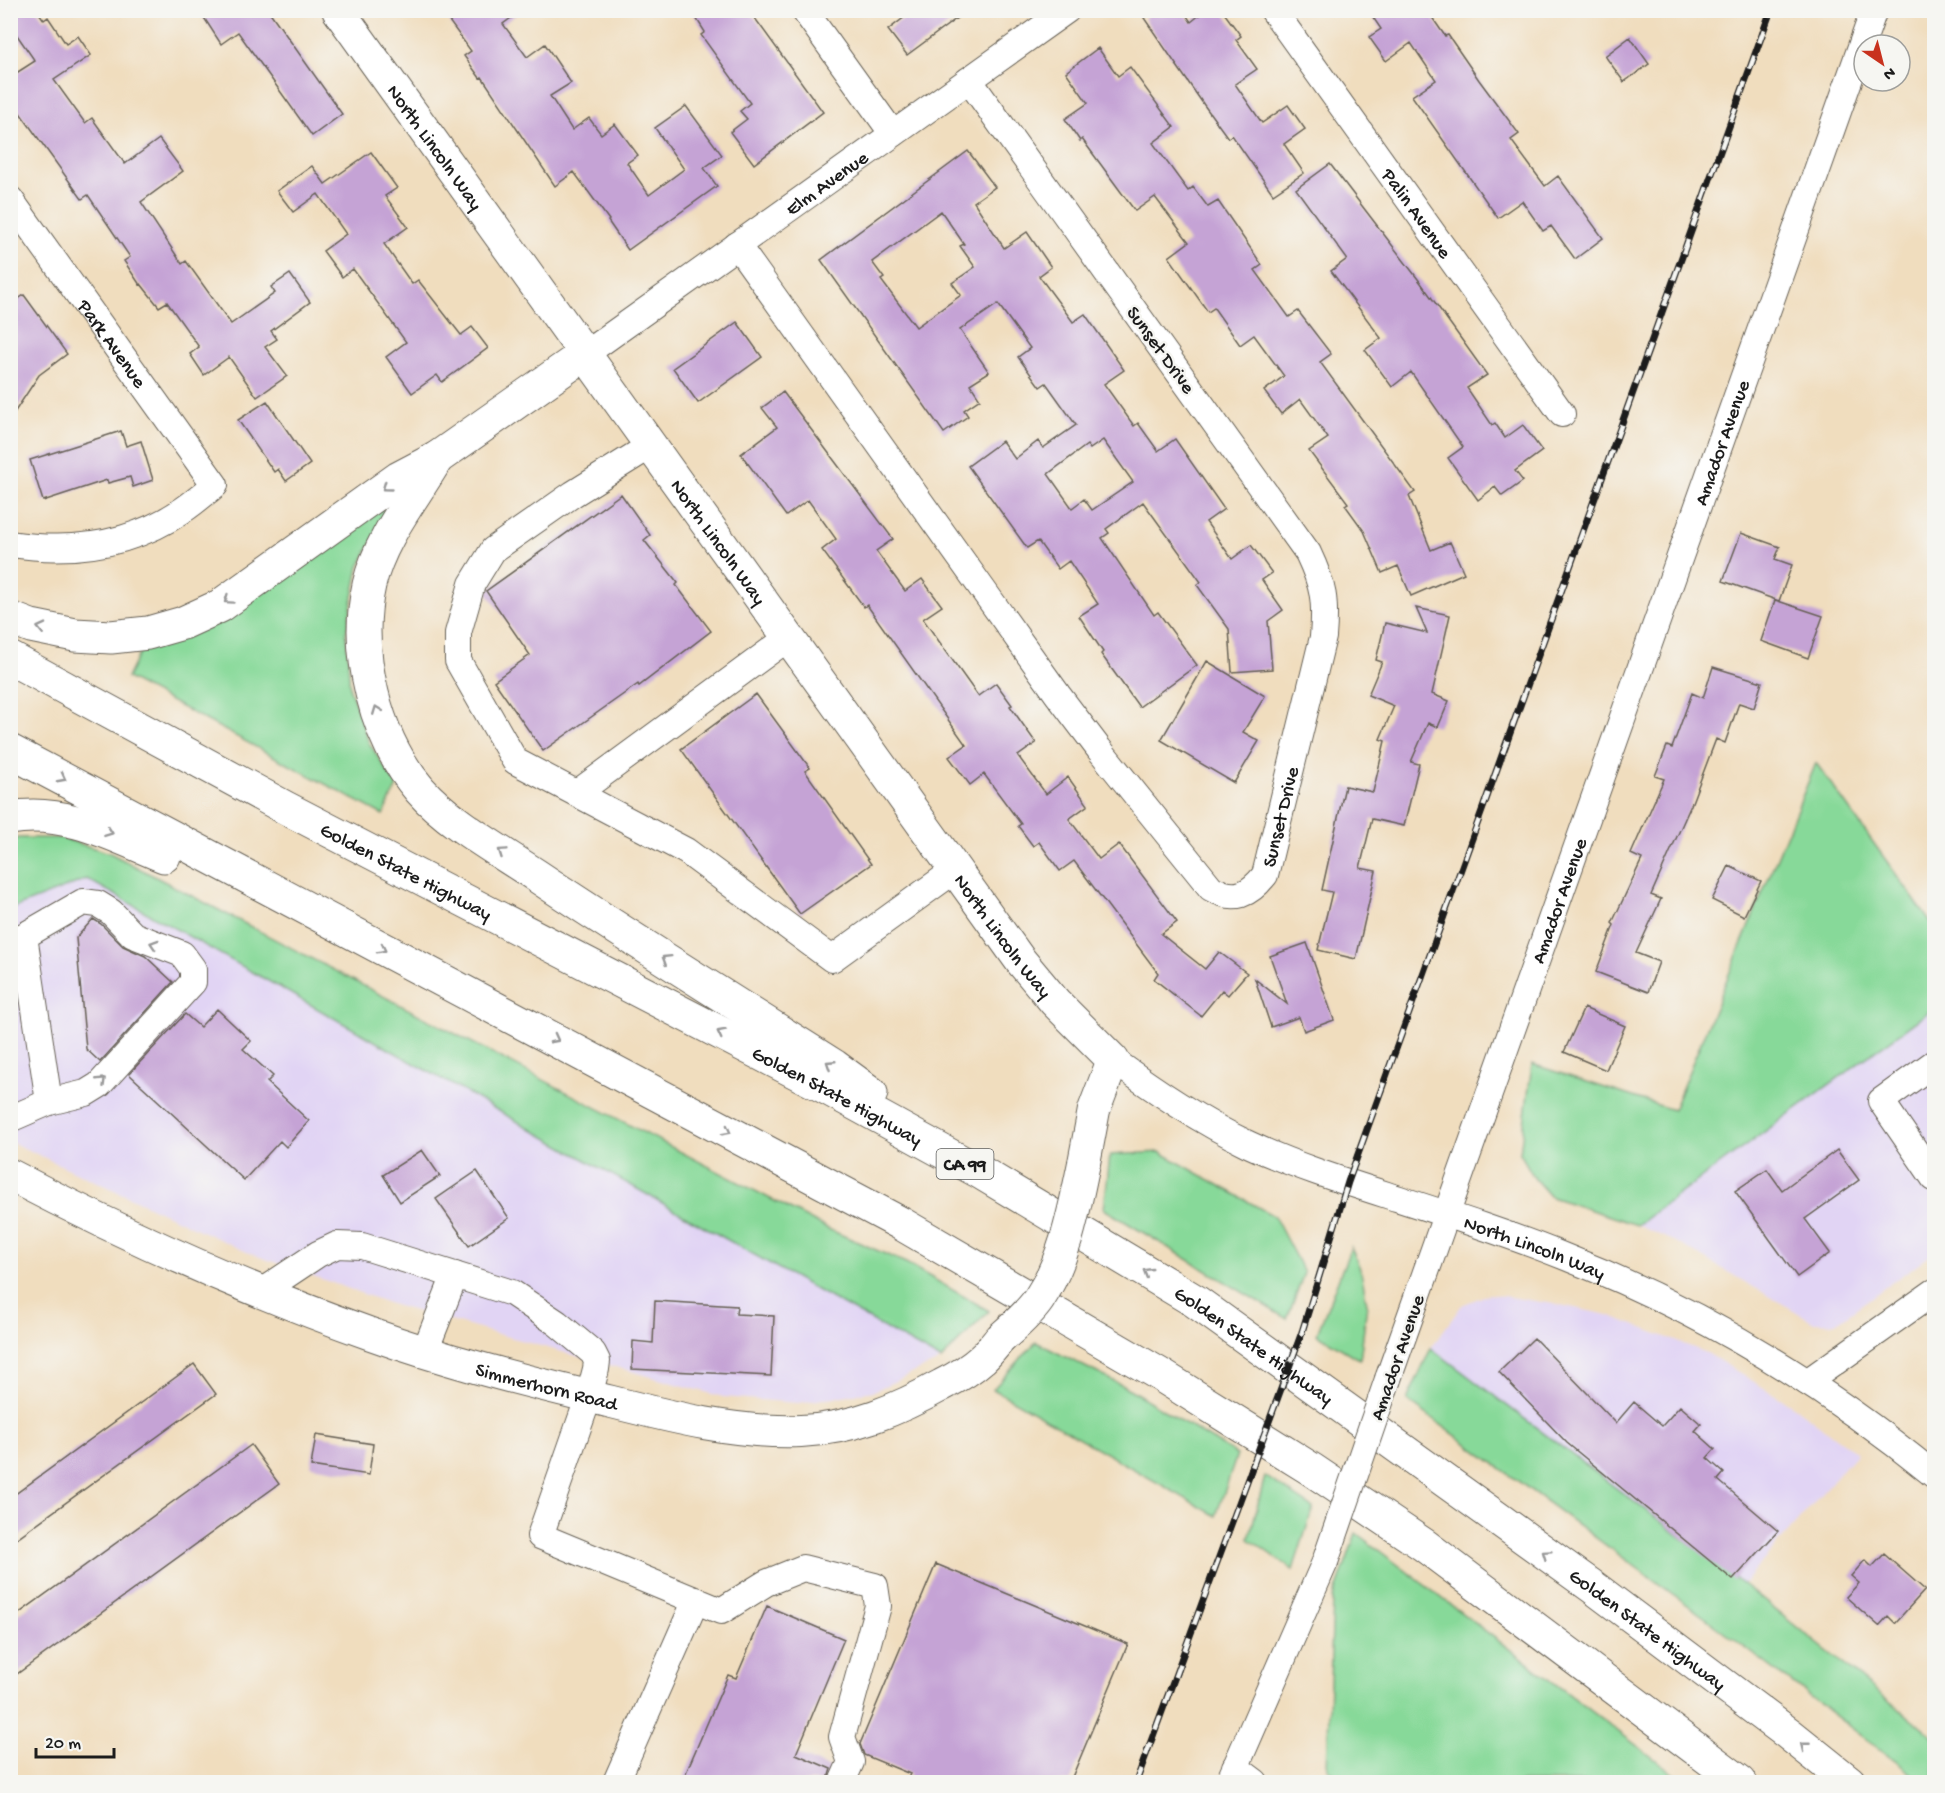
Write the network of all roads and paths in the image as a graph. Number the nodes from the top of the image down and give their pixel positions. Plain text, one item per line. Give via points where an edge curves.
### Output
1 (338, 10) edge
2 (804, 10) edge
3 (1067, 10) edge
4 (1273, 10) edge
5 (1874, 10) edge
6 (969, 80) junction
7 (893, 134) junction
8 (10, 199) edge
9 (737, 245) junction
10 (585, 354) junction
11 (1562, 414) dead end
12 (650, 446) junction
13 (437, 458) junction
14 (10, 544) edge
15 (10, 618) edge
16 (788, 638) junction
17 (10, 658) edge
18 (10, 751) edge
19 (577, 793) junction
20 (10, 818) edge
21 (955, 870) junction
22 (338, 926) junction
23 (17, 938) edge
24 (1113, 1060) junction
25 (1935, 1063) edge
26 (49, 1102) junction
27 (10, 1119) edge
28 (980, 1172) junction
29 (10, 1175) edge
30 (1935, 1178) edge
31 (1446, 1214) junction
32 (454, 1275) junction
33 (261, 1292) junction
34 (1935, 1292) edge
35 (425, 1351) junction
36 (1807, 1382) junction
37 (589, 1396) junction
38 (1935, 1475) edge
39 (696, 1600) junction
40 (1232, 1774) edge
41 (616, 1782) edge
42 (842, 1782) edge
43 (1255, 1782) edge
44 (1740, 1782) edge
45 (1850, 1782) edge

1 - 10 main road, North Lincoln Way
2 - 7 street
3 - 6 street, Elm Avenue
4 - 11 street, Palin Avenue
5 - 31 street, Amador Avenue
6 - 7 street, Elm Avenue
6 - 9 street, Sunset Drive via 1308,553 1319,575 1325,605 1323,637 1265,875 1254,890 1238,896 1211,888 1099,749
7 - 9 street, Elm Avenue
8 - 14 street, Park Avenue via 215,485 182,511 147,530 109,543 45,549
9 - 10 street, Elm Avenue
10 - 12 main road, North Lincoln Way
10 - 13 highway
12 - 16 main road, North Lincoln Way
12 - 19 street via 493,550 472,584 458,633 459,661 515,761
13 -> 15 highway via 399,478 219,606 183,623 148,633 75,636
28 -> 13 highway via 834,1066 590,912 458,823 420,790 399,761 372,697 366,616 369,585 380,554
16 - 19 street
16 - 21 main road, North Lincoln Way
28 -> 17 highway, Golden State Highway / CA 99 via 823,1086 284,807
18 -> 22 highway
19 - 21 street via 686,850 832,958
20 -> 22 highway via 41,816 91,825
21 - 24 main road, North Lincoln Way via 1027,969
22 -> 44 highway via 900,1223 1159,1374 1424,1545
23 - 26 street
26 -> 23 street via 86,1093 99,1085 193,982 193,969 182,954 133,935 98,904 83,902
24 - 31 street, North Lincoln Way via 1198,1118 1247,1143 1297,1165
24 - 37 main road, Simmerhorn Road, bridge via 1094,1110 1071,1226 1057,1268 1038,1301 981,1360 954,1378 898,1408 852,1423 805,1431 740,1429
25 - 30 street via 1881,1101
26 - 27 street
45 -> 28 highway, Golden State Highway / CA 99 via 1593,1587 1195,1301
29 - 33 main road, Simmerhorn Road via 180,1258
31 - 36 street, North Lincoln Way via 1627,1282 1712,1324
31 - 40 street, Amador Avenue, bridge via 1325,1562
32 - 33 street via 362,1246 337,1245
32 - 35 street
32 - 37 street via 512,1293 593,1353 597,1361
33 - 35 main road, Simmerhorn Road
34 - 36 street
35 - 37 main road, Simmerhorn Road
36 - 38 street, North Lincoln Way
37 - 39 street via 540,1536
39 - 41 street
39 - 42 street via 721,1611 766,1583 803,1568 875,1586 878,1606 842,1737 851,1762
40 - 43 street

